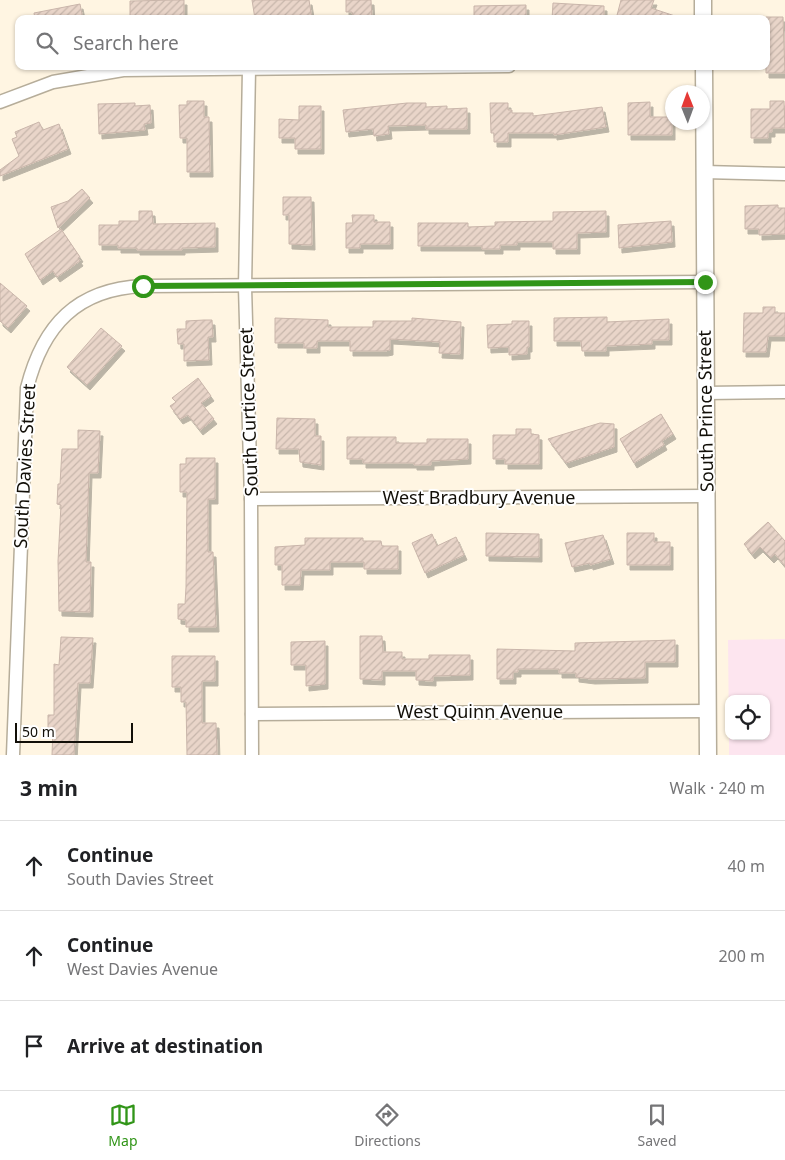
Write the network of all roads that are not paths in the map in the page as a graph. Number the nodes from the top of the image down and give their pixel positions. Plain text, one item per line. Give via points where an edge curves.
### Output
1 (703, 0) edge
2 (703, 15) edge
3 (123, 70) edge
4 (249, 70) edge
5 (704, 70) edge
6 (0, 102) edge
7 (704, 172) junction
8 (785, 174) edge
9 (705, 282) junction
10 (246, 287) junction
11 (785, 392) edge
12 (705, 394) junction
13 (707, 496) junction
14 (251, 500) junction
15 (709, 711) junction
16 (252, 714) junction
17 (13, 755) edge
18 (252, 755) edge
19 (708, 755) edge

1 - 2 street
3 - 6 street via 53,82
4 - 10 street, South Curtice Street
5 - 7 street, South Prince Street
7 - 8 street
7 - 9 street, South Prince Street
9 - 10 street, South Davies Street
9 - 12 street, South Prince Street
10 - 14 street, South Curtice Street
10 - 17 street, South Davies Street via 119,287 95,295 73,308 53,326 42,344 27,388
11 - 12 street
12 - 13 street, South Prince Street
13 - 14 street, West Bradbury Avenue
13 - 15 street, South Prince Street
14 - 16 street, South Curtice Street
15 - 16 street, West Quinn Avenue
15 - 19 street, South Prince Street
16 - 18 street, South Curtice Street

